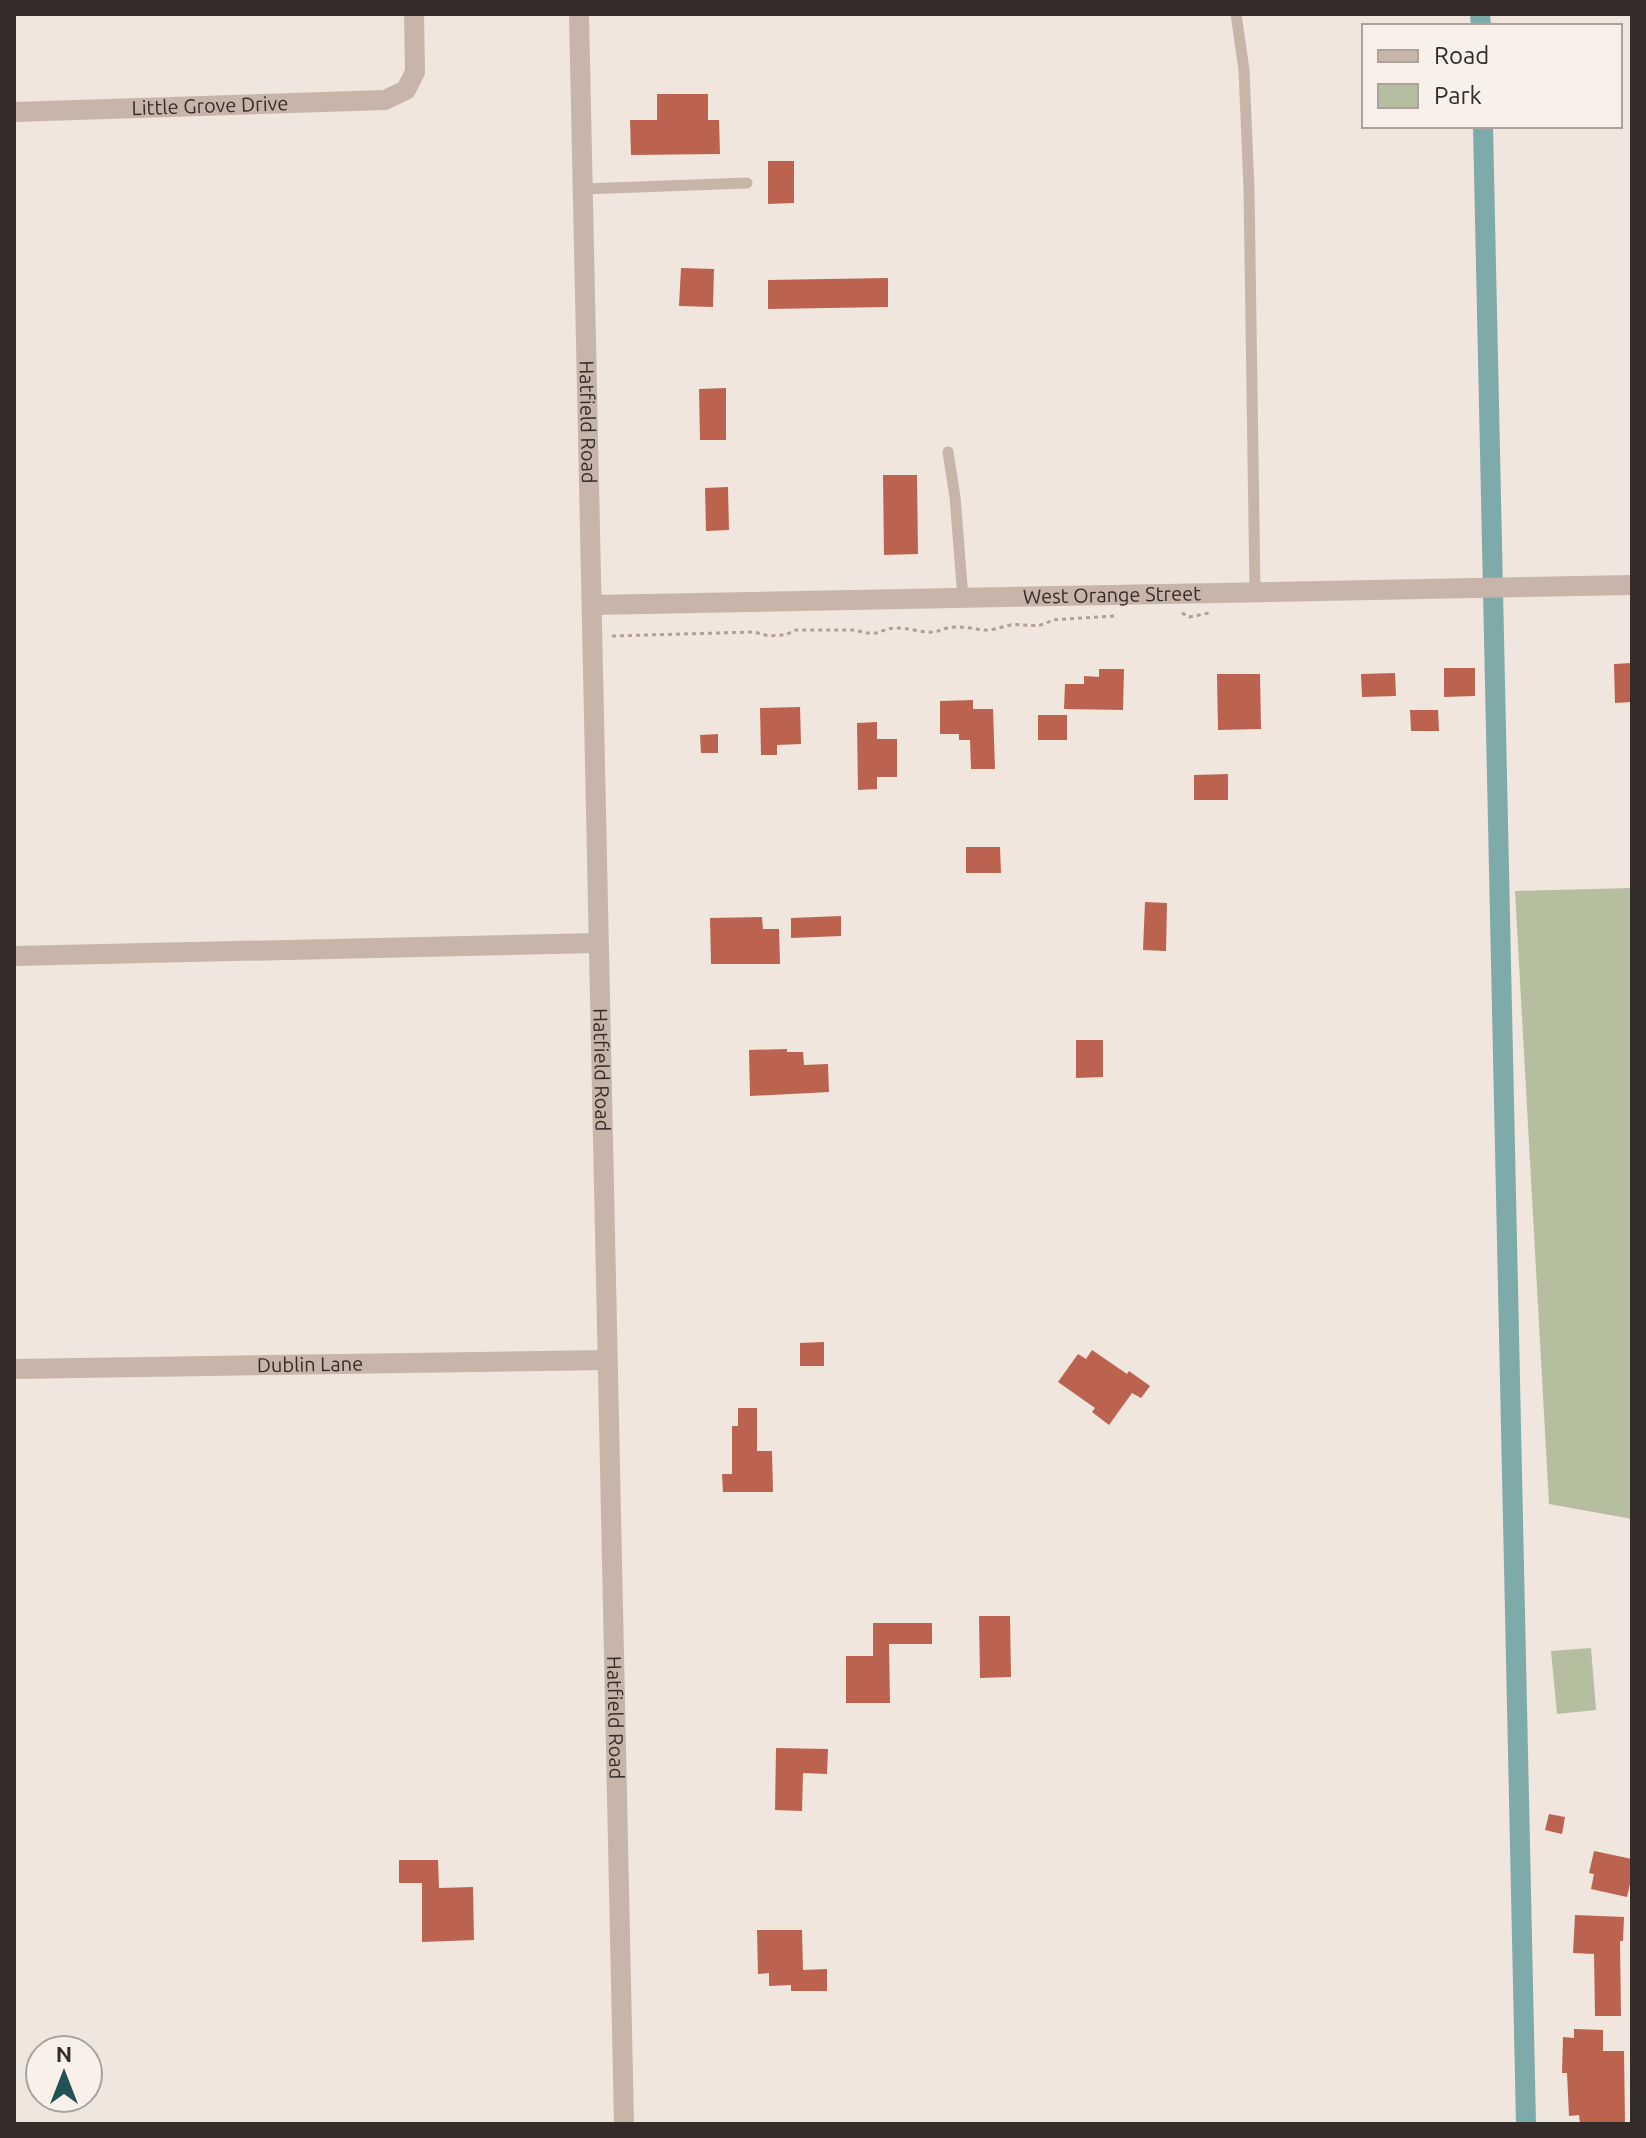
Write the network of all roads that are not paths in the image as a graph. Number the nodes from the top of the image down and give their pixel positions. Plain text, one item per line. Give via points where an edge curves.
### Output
1 (414, 14) edge
2 (579, 14) edge
3 (1236, 14) edge
4 (14, 112) edge
5 (747, 183) dead end
6 (583, 189) junction
7 (948, 452) dead end
8 (1632, 585) edge
9 (1255, 592) junction
10 (963, 598) junction
11 (592, 605) junction
12 (597, 943) junction
13 (14, 956) edge
14 (606, 1360) junction
15 (14, 1369) edge
16 (624, 2124) edge

1 - 4 street, Little Grove Drive via 415,72 406,90 385,100
2 - 6 street, Hatfield Road
3 - 9 lane via 1249,189
5 - 6 lane
6 - 11 street, Hatfield Road
7 - 10 lane
8 - 9 street, West Orange Street
9 - 10 street, West Orange Street
10 - 11 street, West Orange Street
11 - 12 street, Hatfield Road
12 - 13 street
12 - 14 street, Hatfield Road
14 - 15 street, Dublin Lane
14 - 16 street, Hatfield Road

